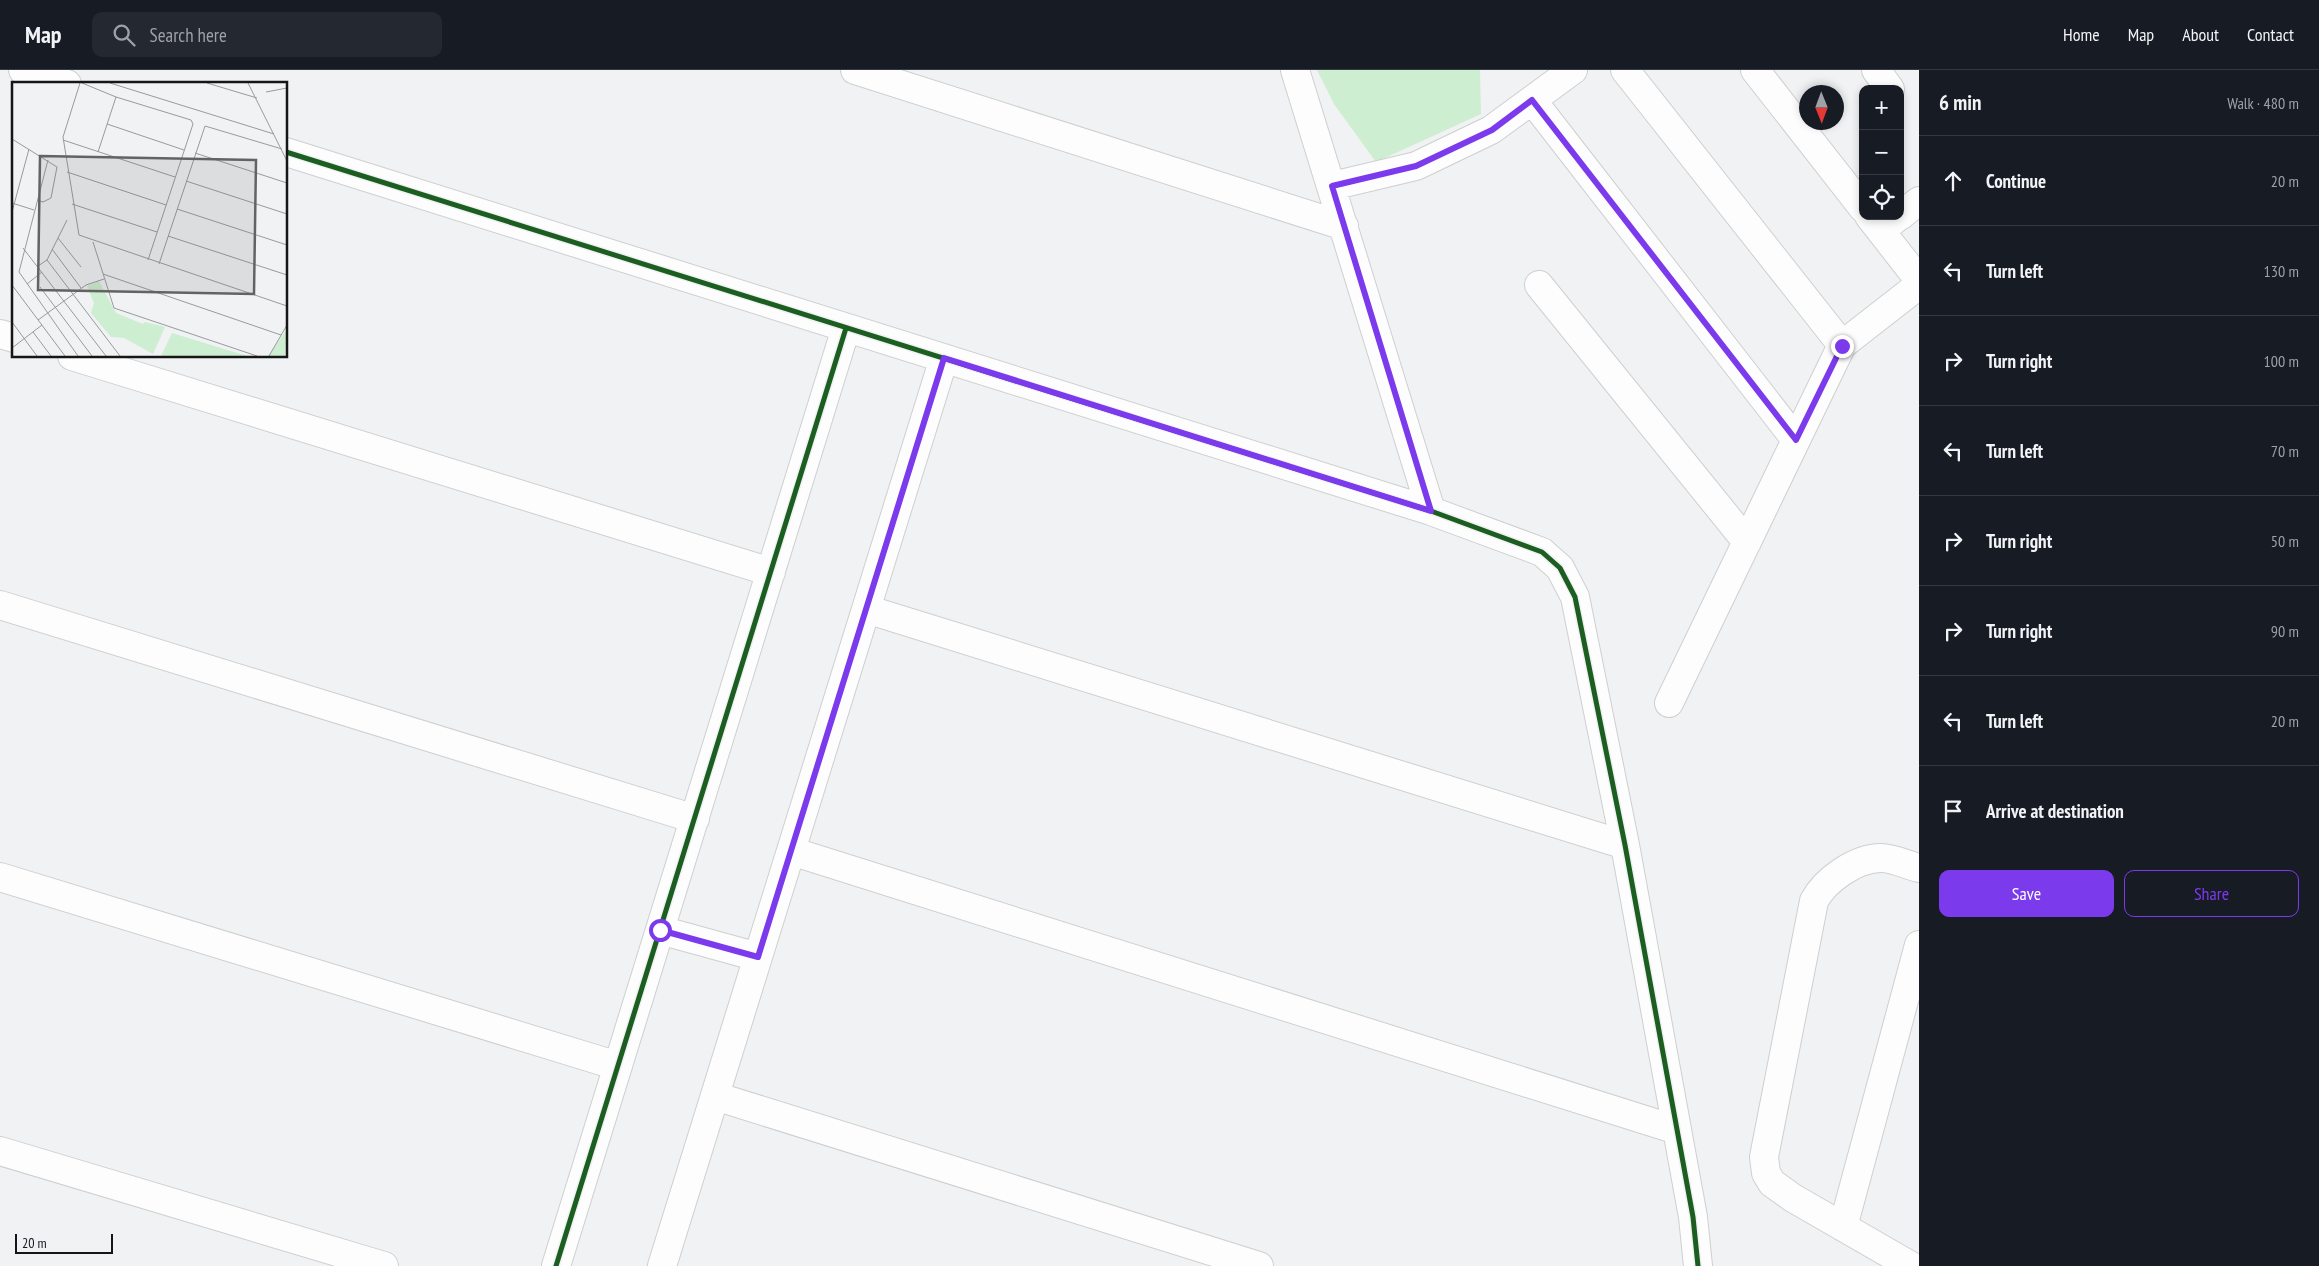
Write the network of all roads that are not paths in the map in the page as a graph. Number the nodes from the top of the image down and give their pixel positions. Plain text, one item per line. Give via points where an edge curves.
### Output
1 (24, 70) edge
2 (855, 70) edge
3 (1295, 70) edge
4 (1573, 70) edge
5 (1625, 70) edge
6 (1755, 70) edge
7 (1876, 70) edge
8 (61, 82) edge
9 (1887, 85) edge
10 (1532, 100) junction
11 (288, 153) edge
12 (1332, 186) junction
13 (1919, 201) edge
14 (1859, 203) edge
15 (1904, 210) edge
16 (1887, 220) edge
17 (1344, 226) junction
18 (1919, 280) edge
19 (1538, 285) dead end
20 (1919, 285) edge
21 (846, 328) junction
22 (1842, 346) junction
23 (78, 358) edge
24 (944, 358) junction
25 (1796, 440) junction
26 (1431, 511) junction
27 (1747, 542) junction
28 (771, 572) junction
29 (0, 605) edge
30 (866, 609) junction
31 (1669, 703) dead end
32 (695, 819) junction
33 (1625, 845) junction
34 (791, 851) junction
35 (1919, 868) edge
36 (0, 877) edge
37 (660, 930) junction
38 (1919, 946) edge
39 (758, 957) junction
40 (618, 1066) junction
41 (715, 1096) junction
42 (1677, 1130) junction
43 (0, 1151) edge
44 (1843, 1227) junction
45 (384, 1266) edge
46 (556, 1266) edge
47 (662, 1266) edge
48 (1259, 1266) edge
49 (1698, 1266) edge
50 (1911, 1266) edge

1 - 8 street
2 - 17 street
3 - 12 street
4 - 10 street
5 - 22 street
6 - 14 street
7 - 9 street
10 - 12 street via 1492,130 1416,166
10 - 25 street
11 - 21 street
12 - 17 street
13 - 15 street
16 - 18 street
17 - 26 street
19 - 27 street
20 - 22 street
21 - 24 street
21 - 28 street
22 - 25 street
23 - 28 street
24 - 26 street
24 - 30 street
25 - 27 street
26 - 33 street via 1542,552 1560,568 1574,597
27 - 31 street
28 - 32 street
29 - 32 street
30 - 33 street
30 - 34 street
32 - 37 street
33 - 42 street
34 - 39 street
34 - 42 street
35 - 44 street via 1881,858 1862,862 1833,878 1814,901 1764,1158 1766,1173 1772,1183
36 - 40 street
37 - 39 street
37 - 40 street
38 - 44 street
39 - 41 street
40 - 46 street
41 - 47 street
41 - 48 street
42 - 49 street via 1693,1217
43 - 45 street
44 - 50 street

